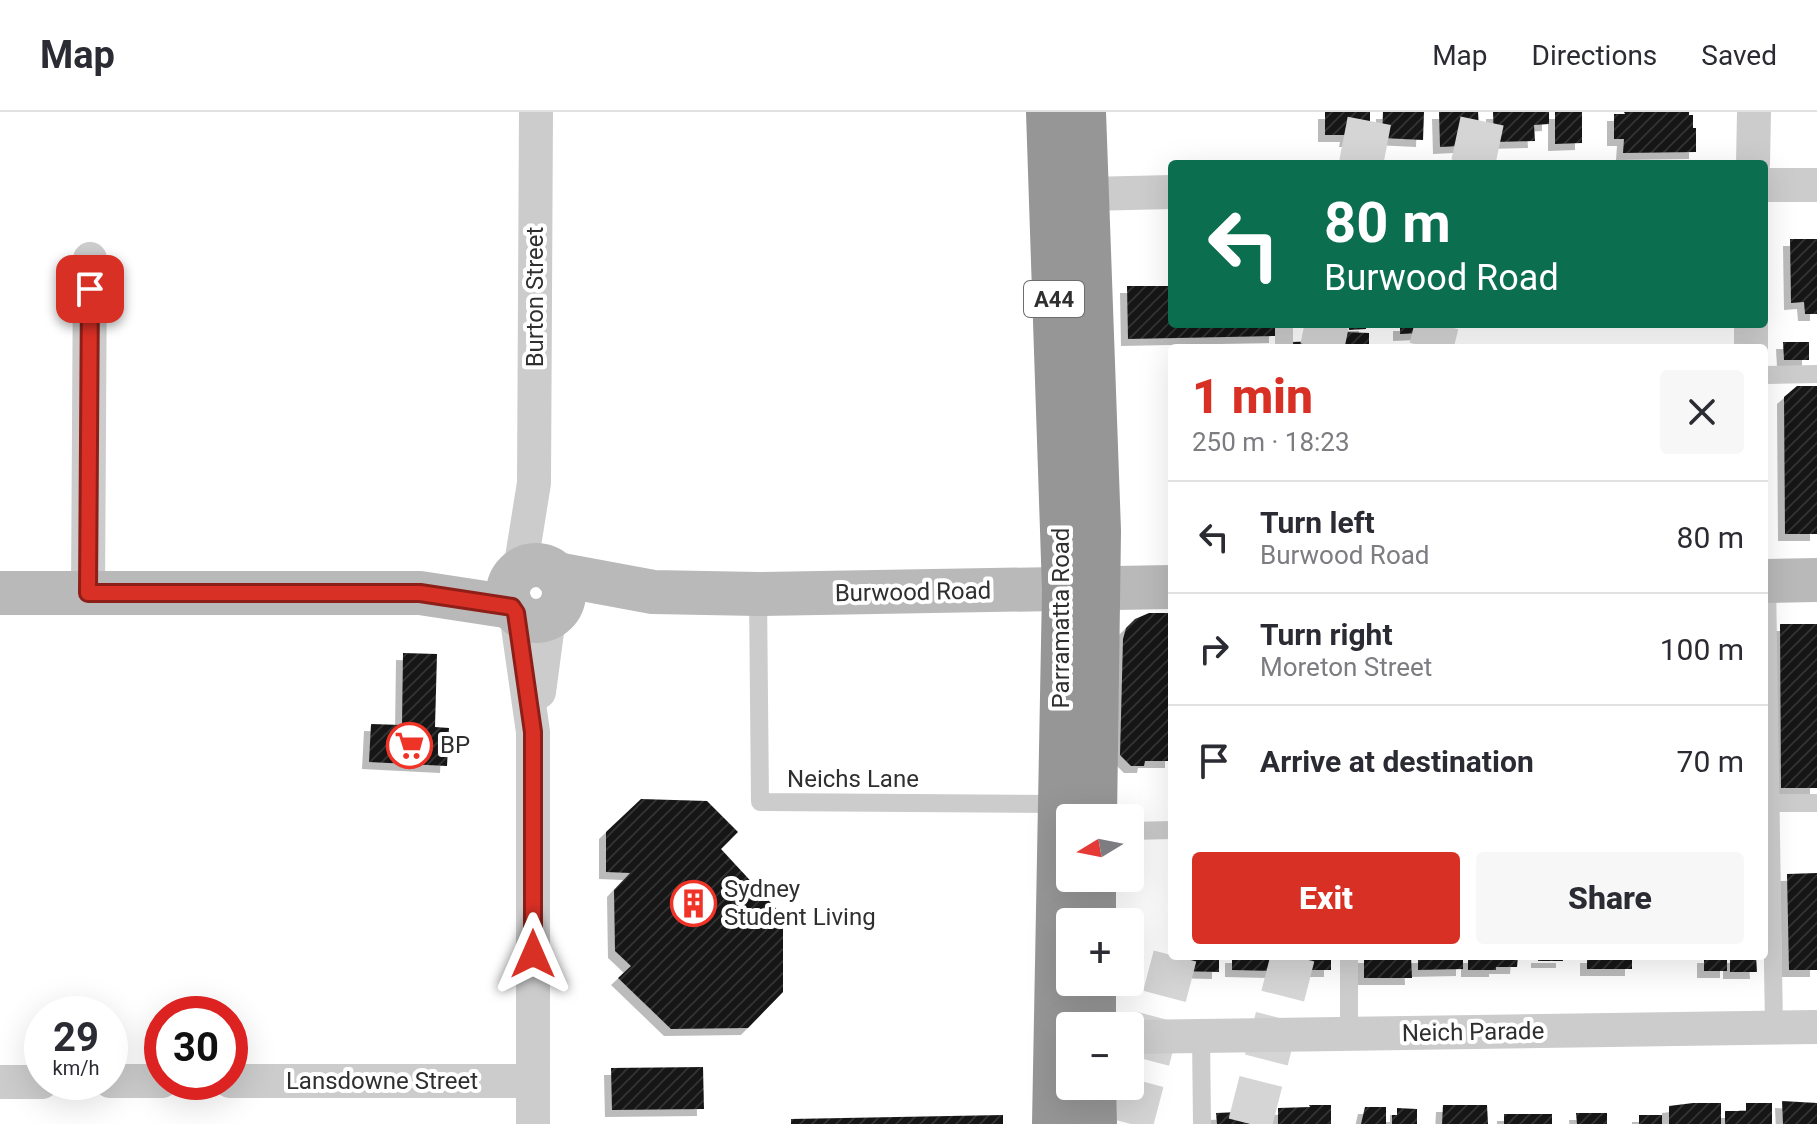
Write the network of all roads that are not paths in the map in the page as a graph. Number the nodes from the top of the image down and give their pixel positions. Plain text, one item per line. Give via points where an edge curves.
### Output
1 (536, 112) edge
2 (1048, 112) edge
3 (1084, 112) edge
4 (1754, 112) edge
5 (1753, 160) edge
6 (1768, 185) edge
7 (1817, 185) edge
8 (1168, 192) edge
9 (1087, 194) junction
10 (90, 259) dead end
11 (1817, 374) edge
12 (1768, 375) edge
13 (1817, 580) edge
14 (1768, 581) edge
15 (1168, 587) edge
16 (1082, 590) junction
17 (534, 592) junction
18 (0, 593) edge
19 (88, 593) junction
20 (758, 594) junction
21 (1768, 803) edge
22 (1817, 803) edge
23 (1077, 804) edge
24 (1056, 810) edge
25 (1168, 830) edge
26 (1144, 831) edge
27 (1768, 835) edge
28 (1071, 892) edge
29 (1349, 960) edge
30 (1817, 1027) edge
31 (1774, 1028) junction
32 (1349, 1033) junction
33 (1201, 1035) junction
34 (1144, 1037) edge
35 (248, 1081) edge
36 (533, 1081) junction
37 (0, 1082) edge
38 (24, 1082) edge
39 (1094, 1100) edge
40 (533, 1124) edge
41 (1054, 1124) edge
42 (1095, 1124) edge
43 (1202, 1124) edge

1 - 17 street, Burton Street
2 - 16 highway, Parramatta Road / A44
3 - 9 highway, Parramatta Road / A44
4 - 5 street
6 - 7 street
8 - 9 street
9 - 16 highway, Parramatta Road / A44
10 - 19 street
11 - 12 lane
13 - 14 street
15 - 16 street, Burwood Road
16 - 20 street, Burwood Road
16 - 23 highway, Parramatta Road / A44
17 - 19 street, Burwood Road
17 - 20 street, Burwood Road
17 - 36 street, Burton Street
18 - 19 street, Burwood Road
20 - 24 lane, Neichs Lane via 760,802
21 - 22 lane
25 - 26 lane
27 - 31 lane
28 - 41 highway, Parramatta Road / A44
29 - 32 lane
30 - 31 street, Neich Parade
31 - 32 street, Neich Parade
32 - 33 street, Neich Parade
33 - 34 street, Neich Parade
33 - 43 lane
35 - 36 street, Lansdowne Street
36 - 40 street, Burton Street
37 - 38 street
39 - 42 highway

